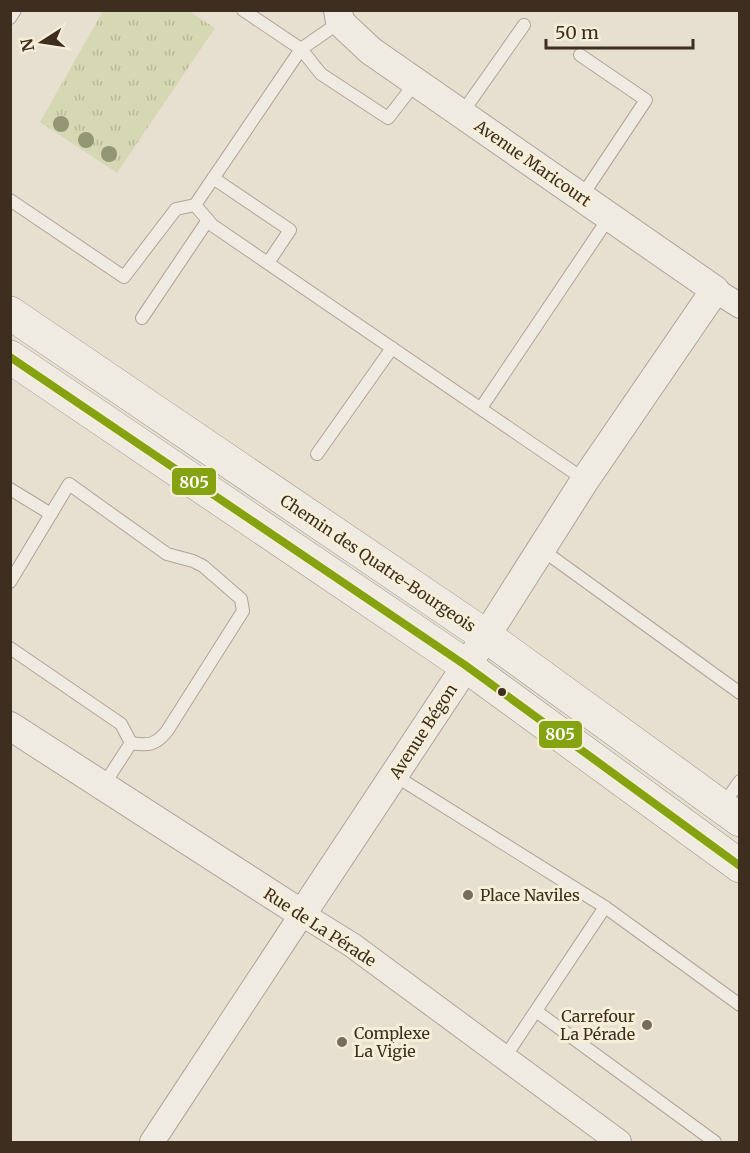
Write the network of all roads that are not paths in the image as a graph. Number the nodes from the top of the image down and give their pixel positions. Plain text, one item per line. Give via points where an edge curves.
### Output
1 (15, 10) edge
2 (243, 10) edge
3 (339, 16) edge
4 (10, 18) edge
5 (524, 25) dead end
6 (301, 49) junction
7 (580, 55) dead end
8 (416, 82) junction
9 (462, 113) junction
10 (213, 178) junction
11 (582, 196) junction
12 (10, 200) edge
13 (195, 205) junction
14 (610, 216) junction
15 (208, 220) junction
16 (268, 263) junction
17 (715, 290) junction
18 (740, 306) edge
19 (10, 313) edge
20 (142, 318) dead end
21 (392, 348) junction
22 (10, 357) edge
23 (481, 408) junction
24 (317, 454) dead end
25 (585, 480) junction
26 (10, 489) edge
27 (51, 514) junction
28 (540, 549) junction
29 (10, 582) edge
30 (486, 636) junction
31 (10, 648) edge
32 (465, 665) junction
33 (740, 693) edge
34 (10, 726) edge
35 (131, 743) junction
36 (394, 775) junction
37 (740, 781) edge
38 (103, 786) junction
39 (730, 814) edge
40 (740, 866) edge
41 (605, 907) junction
42 (302, 914) junction
43 (740, 1005) edge
44 (536, 1011) junction
45 (505, 1057) junction
46 (152, 1143) edge
47 (620, 1143) edge
48 (715, 1143) edge

1 - 4 lane
2 - 6 lane
3 - 6 lane
3 - 8 street, Avenue Maricourt via 371,51
5 - 9 lane
6 - 8 lane via 321,74 388,118
6 - 10 lane
7 - 11 lane via 646,100
8 - 9 street, Avenue Maricourt
9 - 11 street, Avenue Maricourt
10 - 13 lane
10 - 16 lane via 290,230
11 - 14 street, Avenue Maricourt
12 - 13 lane via 124,277 176,209
13 - 15 lane
14 - 17 street, Avenue Maricourt
14 - 23 lane
15 - 16 lane
15 - 20 lane
16 - 21 lane
17 - 18 street, Avenue Maricourt
17 - 25 street, Avenue Bégon
19 - 30 main road, Chemin des Quatre-Bourgeois
21 - 23 lane
21 - 24 lane
22 - 32 main road
23 - 25 lane
25 - 28 street, Avenue Bégon
26 - 27 lane
27 - 29 lane
27 - 35 lane via 69,484 167,554 203,566 241,599 243,610 167,731 149,746
28 - 30 street, Avenue Bégon
28 - 33 lane
30 - 32 street, Avenue Bégon
30 - 39 main road, Chemin des Quatre-Bourgeois
31 - 35 lane via 121,724
32 - 36 street, Avenue Bégon
32 - 40 main road
34 - 38 street, Rue de La Pérade
35 - 38 lane
36 - 41 lane
36 - 42 street, Avenue Bégon
37 - 39 lane
38 - 42 street, Rue de La Pérade
41 - 43 lane
41 - 44 lane
42 - 45 street, Rue de La Pérade via 352,945
42 - 46 street, Avenue Bégon
44 - 45 lane
44 - 48 lane
45 - 47 street, Rue de La Pérade

